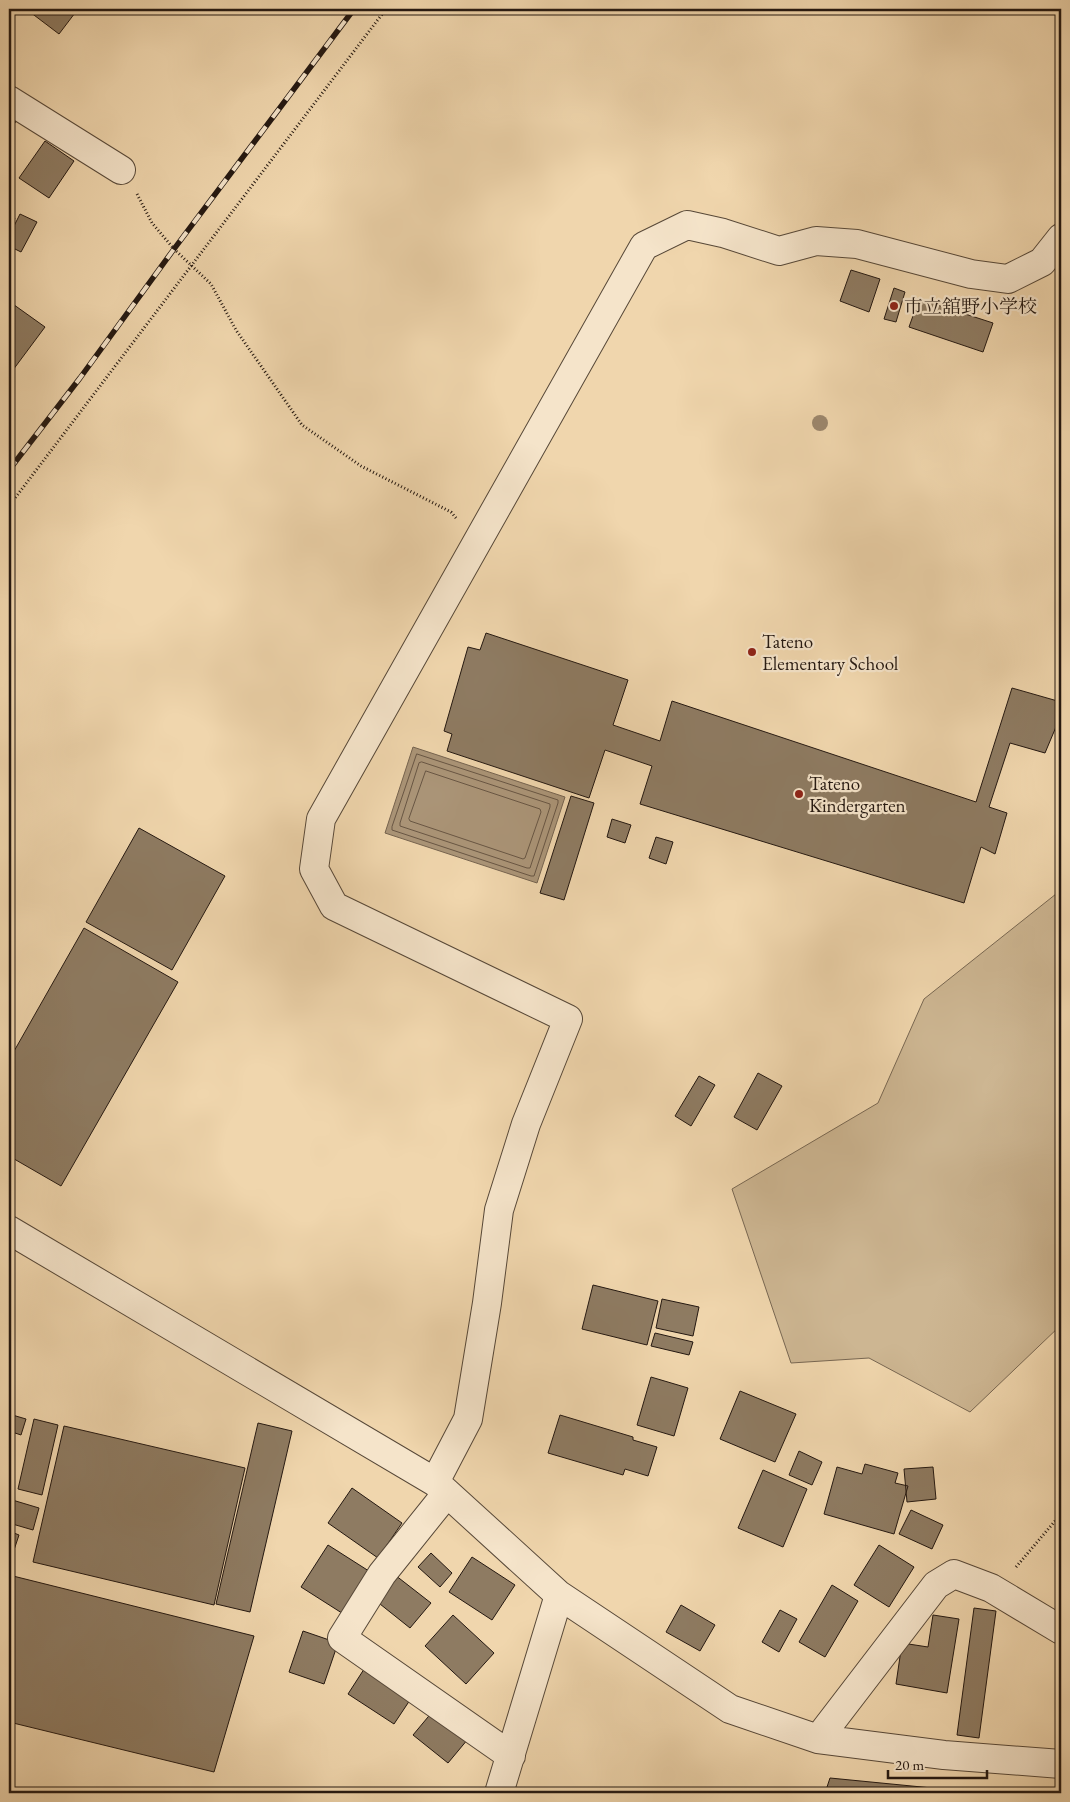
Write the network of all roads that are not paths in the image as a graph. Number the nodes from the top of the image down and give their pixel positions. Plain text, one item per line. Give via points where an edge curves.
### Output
1 (9, 100) edge
2 (121, 170) dead end
3 (1061, 238) edge
4 (9, 1230) edge
5 (441, 1487) junction
6 (559, 1595) junction
7 (1061, 1630) edge
8 (818, 1739) junction
9 (511, 1756) junction
10 (1061, 1764) edge
11 (499, 1793) edge

1 - 2 street
3 - 5 street via 1042,262 1008,279 971,274 857,244 816,241 779,251 687,225 644,246 321,819 314,869 334,906 568,1019 526,1124 499,1210 468,1419
4 - 5 street
5 - 6 street
5 - 9 street via 342,1638
6 - 8 street via 730,1709
6 - 9 street
7 - 8 street via 996,1591 954,1574 936,1585
8 - 10 street via 944,1755
9 - 11 street

